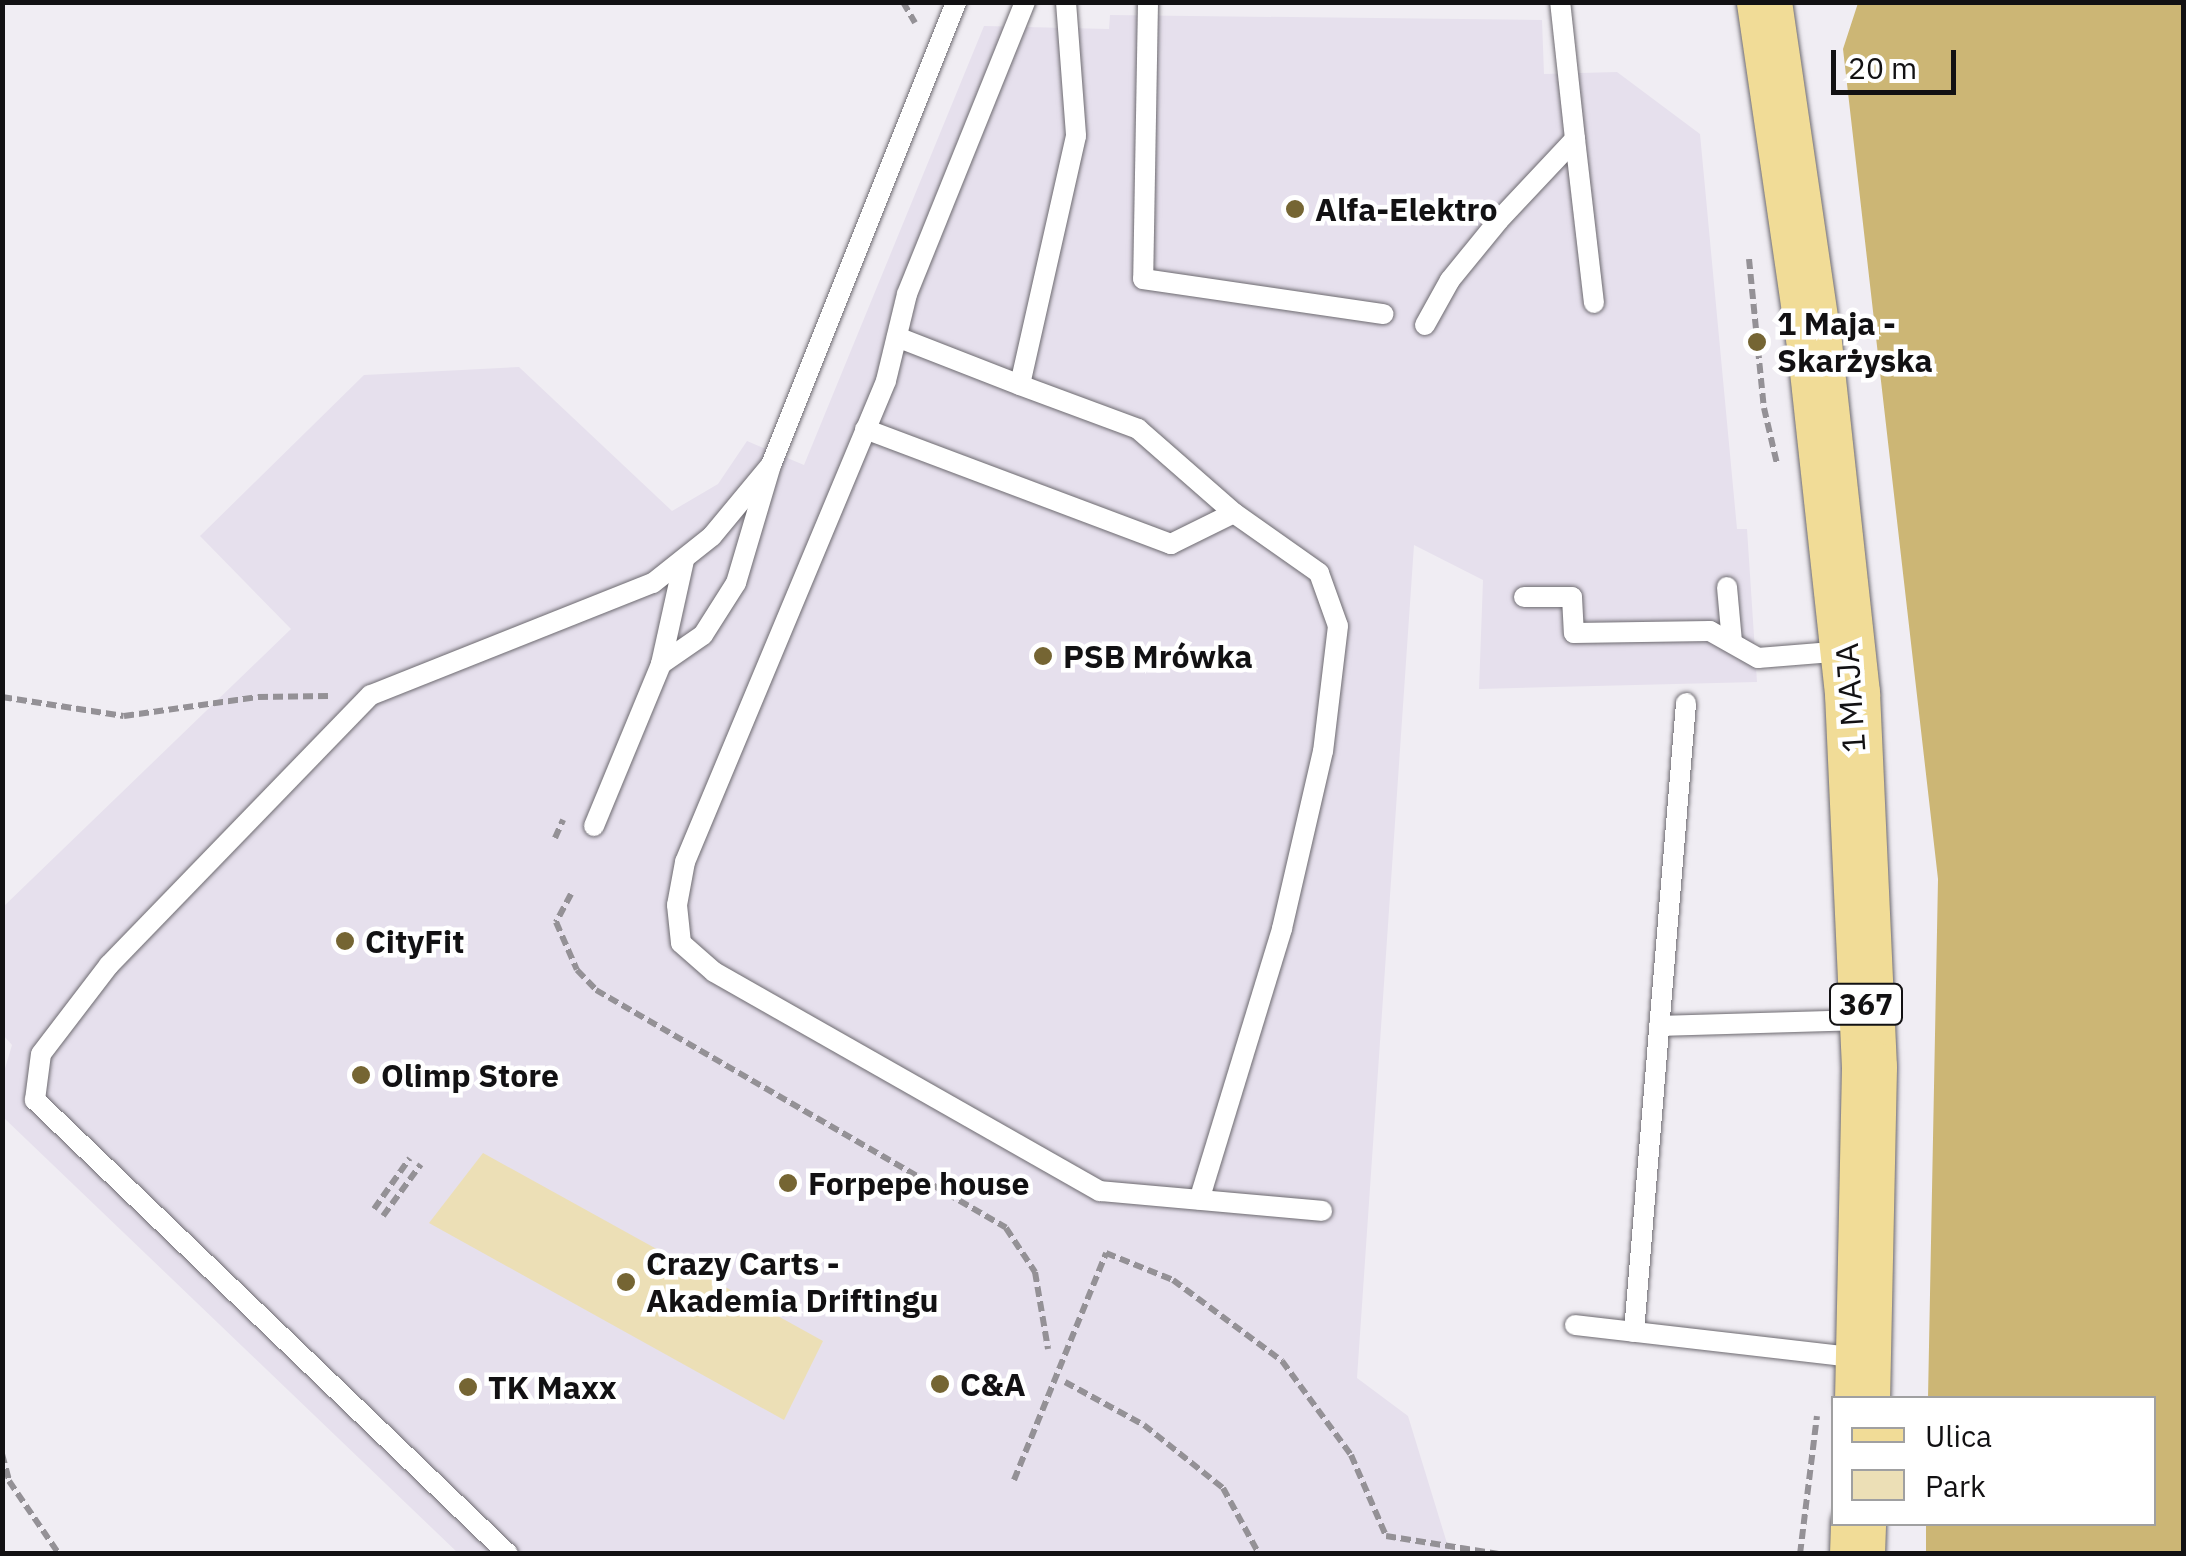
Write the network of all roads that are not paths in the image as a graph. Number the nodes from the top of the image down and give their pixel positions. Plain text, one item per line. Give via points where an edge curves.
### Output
1 (956, 2) edge
2 (1025, 2) edge
3 (1066, 2) edge
4 (1148, 2) edge
5 (1560, 2) edge
6 (1764, 2) edge
7 (1575, 140) junction
8 (1594, 303) dead end
9 (1383, 314) dead end
10 (1425, 326) dead end
11 (897, 337) junction
12 (1020, 385) junction
13 (865, 430) junction
14 (771, 466) junction
15 (1234, 513) junction
16 (684, 560) junction
17 (1728, 587) dead end
18 (1524, 597) dead end
19 (1732, 642) junction
20 (1847, 651) junction
21 (661, 664) junction
22 (1686, 703) dead end
23 (594, 826) dead end
24 (1867, 1020) junction
25 (1660, 1026) junction
26 (1199, 1200) junction
27 (1322, 1211) dead end
28 (1575, 1325) dead end
29 (1634, 1332) junction
30 (1863, 1378) edge
31 (1858, 1526) edge
32 (508, 1554) edge
33 (1856, 1554) edge

1 - 14 lane
2 - 11 lane via 908,294
3 - 12 lane via 1076,136
4 - 9 lane via 1143,279
5 - 7 lane
6 - 20 main road, 1 MAJA / 367 via 1814,344
7 - 8 lane
7 - 10 lane via 1499,220
11 - 12 lane
11 - 13 lane
12 - 15 lane via 1138,429
13 - 15 lane via 1171,544
13 - 26 lane via 685,862 677,905 681,943 714,972 1100,1191
14 - 16 lane
14 - 21 lane via 752,540 726,600 703,634
15 - 26 lane via 1319,573 1338,626 1323,750 1282,930
16 - 21 lane
16 - 32 lane via 628,596 370,695 109,965 40,1054 35,1100
17 - 19 lane
18 - 19 lane via 1572,597 1574,632 1710,632
19 - 20 lane via 1758,658
20 - 24 main road, 1 MAJA / 367
21 - 23 lane
22 - 25 lane
24 - 25 lane
24 - 30 main road, 1 MAJA / 367
25 - 29 lane
26 - 27 lane
28 - 29 lane
29 - 30 lane
31 - 33 main road

